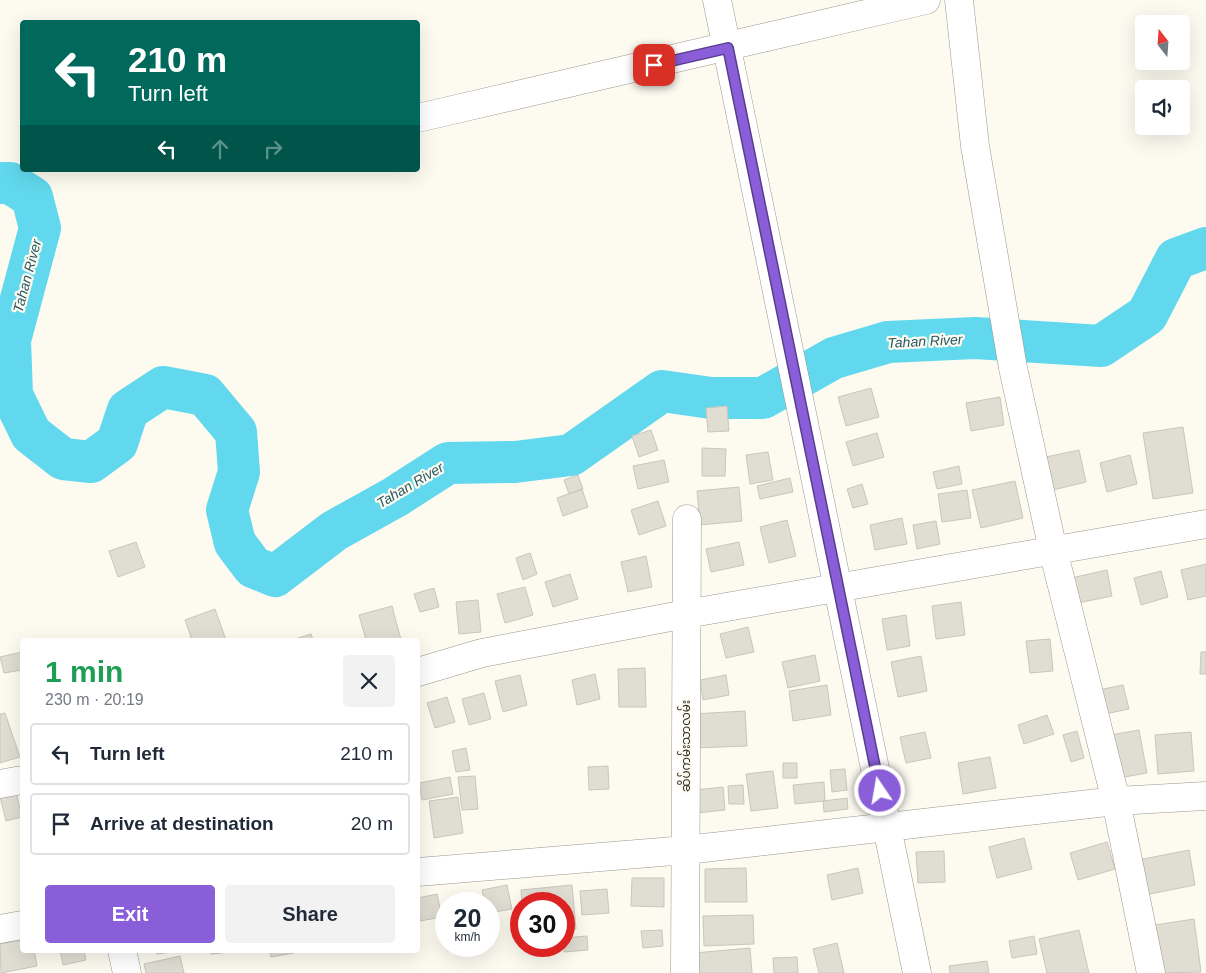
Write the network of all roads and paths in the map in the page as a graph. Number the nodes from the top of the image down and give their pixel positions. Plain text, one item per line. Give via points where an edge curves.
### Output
1 (716, 0) edge
2 (926, 0) edge
3 (959, 0) edge
4 (728, 48) junction
5 (420, 118) edge
6 (686, 519) dead end
7 (1206, 524) edge
8 (1053, 550) junction
9 (838, 589) junction
10 (686, 614) junction
11 (420, 671) edge
12 (20, 780) edge
13 (0, 784) edge
14 (1206, 796) edge
15 (1116, 801) junction
16 (887, 828) junction
17 (686, 850) junction
18 (420, 872) edge
19 (20, 925) edge
20 (0, 929) edge
21 (123, 953) edge
22 (127, 973) edge
23 (685, 973) edge
24 (917, 973) edge
25 (1152, 973) edge

1 - 4 street
2 - 4 street
3 - 8 street via 975,146 1013,368
4 - 5 street
4 - 9 street
6 - 10 street, ဆိပ်ကမ်းသာလမ်း
7 - 8 street
8 - 9 street
8 - 15 street
9 - 10 street
9 - 16 street
10 - 11 street via 482,653
10 - 17 street, ဆိပ်ကမ်းသာလမ်း
12 - 13 street
14 - 15 street
15 - 16 street
15 - 25 street
16 - 17 street
16 - 24 street
17 - 18 street
17 - 23 street, ဆိပ်ကမ်းသာလမ်း
19 - 20 street
21 - 22 street

